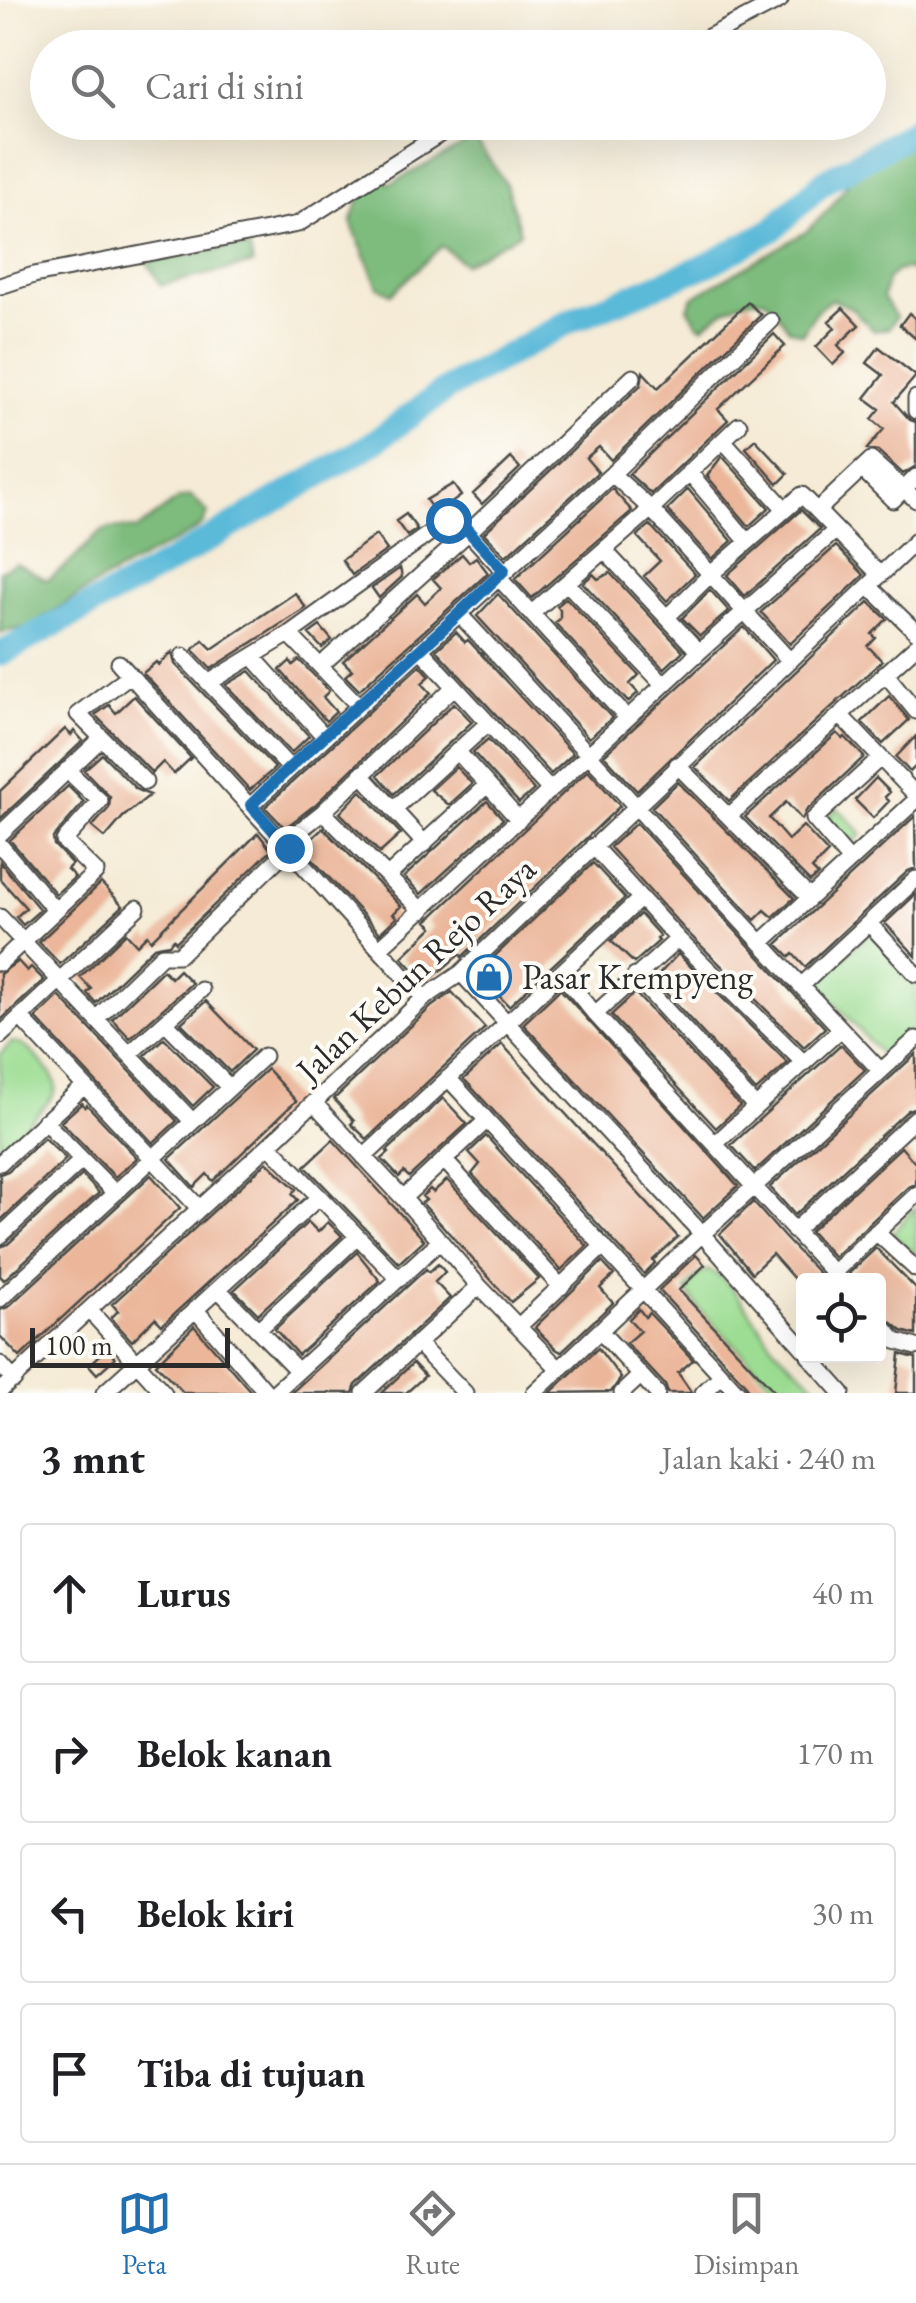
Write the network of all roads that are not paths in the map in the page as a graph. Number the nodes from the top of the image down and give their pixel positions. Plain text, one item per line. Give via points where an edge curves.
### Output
1 (780, 0) edge
2 (722, 30) edge
3 (430, 140) edge
4 (0, 286) edge
5 (771, 321) dead end
6 (634, 377) dead end
7 (916, 398) edge
8 (916, 412) edge
9 (739, 424) dead end
10 (723, 440) junction
11 (689, 472) junction
12 (612, 474) junction
13 (912, 489) edge
14 (651, 508) junction
15 (784, 508) junction
16 (818, 510) junction
17 (836, 530) junction
18 (469, 532) junction
19 (748, 542) junction
20 (916, 542) edge
21 (604, 550) junction
22 (501, 574) junction
23 (711, 574) junction
24 (874, 581) junction
25 (567, 583) junction
26 (744, 612) junction
27 (532, 613) junction
28 (460, 615) junction
29 (666, 618) junction
30 (916, 632) edge
31 (289, 634) junction
32 (916, 646) edge
33 (420, 648) junction
34 (699, 652) junction
35 (183, 656) dead end
36 (253, 657) junction
37 (790, 662) junction
38 (320, 666) junction
39 (884, 673) junction
40 (210, 682) junction
41 (663, 684) junction
42 (454, 687) junction
43 (359, 706) junction
44 (916, 711) edge
45 (840, 715) junction
46 (627, 718) junction
47 (487, 724) junction
48 (324, 736) junction
49 (102, 738) junction
50 (457, 751) junction
51 (589, 754) junction
52 (880, 758) junction
53 (677, 766) junction
54 (290, 767) junction
55 (67, 770) junction
56 (361, 774) junction
57 (145, 782) dead end
58 (486, 786) junction
59 (550, 790) junction
60 (916, 798) edge
61 (251, 805) junction
62 (633, 807) junction
63 (394, 809) junction
64 (323, 812) junction
65 (729, 816) junction
66 (518, 820) junction
67 (0, 834) edge
68 (425, 844) junction
69 (0, 846) edge
70 (287, 846) junction
71 (593, 846) junction
72 (850, 860) junction
73 (389, 875) junction
74 (916, 879) edge
75 (641, 898) junction
76 (810, 898) junction
77 (137, 908) dead end
78 (54, 910) junction
79 (422, 911) junction
80 (0, 917) edge
81 (868, 923) junction
82 (678, 939) junction
83 (22, 942) junction
84 (762, 942) junction
85 (381, 947) junction
86 (0, 962) edge
87 (914, 968) edge
88 (560, 972) junction
89 (461, 974) junction
90 (635, 976) junction
91 (59, 979) junction
92 (802, 985) junction
93 (200, 990) dead end
94 (424, 998) junction
95 (595, 1014) junction
96 (20, 1017) junction
97 (96, 1019) junction
98 (165, 1022) junction
99 (508, 1024) junction
100 (841, 1029) junction
101 (0, 1036) edge
102 (916, 1039) edge
103 (129, 1054) junction
104 (264, 1056) dead end
105 (804, 1064) junction
106 (881, 1071) junction
107 (448, 1078) junction
108 (84, 1086) junction
109 (229, 1087) junction
110 (314, 1103) junction
111 (755, 1106) junction
112 (44, 1120) junction
113 (486, 1121) junction
114 (192, 1122) junction
115 (912, 1129) edge
116 (714, 1144) junction
117 (269, 1146) junction
118 (364, 1156) junction
119 (154, 1158) junction
120 (82, 1160) junction
121 (444, 1160) junction
122 (0, 1163) edge
123 (753, 1188) junction
124 (114, 1193) junction
125 (916, 1196) edge
126 (319, 1197) junction
127 (403, 1198) junction
128 (198, 1208) junction
129 (794, 1230) junction
130 (876, 1232) junction
131 (702, 1234) junction
132 (0, 1236) edge
133 (357, 1237) junction
134 (440, 1241) junction
135 (603, 1246) junction
136 (916, 1269) edge
137 (832, 1273) edge
138 (840, 1273) edge
139 (400, 1279) junction
140 (479, 1286) junction
141 (562, 1287) junction
142 (218, 1288) junction
143 (644, 1290) junction
144 (3, 1291) edge
145 (195, 1309) junction
146 (90, 1311) junction
147 (519, 1326) junction
148 (258, 1330) junction
149 (886, 1330) edge
150 (602, 1332) junction
151 (796, 1340) edge
152 (417, 1343) junction
153 (916, 1347) edge
154 (136, 1363) junction
155 (815, 1363) edge
156 (0, 1364) edge
157 (559, 1369) junction
158 (298, 1371) junction
159 (722, 1374) junction
160 (640, 1376) junction
161 (14, 1380) junction
162 (374, 1390) edge
163 (0, 1391) edge
164 (104, 1393) edge
165 (164, 1393) edge
166 (270, 1393) edge
167 (465, 1393) edge
168 (534, 1393) edge
169 (622, 1393) edge
170 (657, 1393) edge
171 (703, 1393) edge
172 (738, 1393) edge
173 (842, 1393) edge

1 - 2 street
3 - 4 street via 298,224
5 - 12 street
6 - 18 street
7 - 8 street
9 - 10 street
10 - 11 street
10 - 15 street
11 - 14 street
11 - 19 street
12 - 14 street
12 - 22 street
13 - 16 street via 892,500 862,468
14 - 21 street
14 - 23 street
15 - 16 street via 803,494
15 - 19 street
16 - 17 street
17 - 24 street
17 - 26 street
18 - 22 street
18 - 31 street via 456,521 442,522
18 - 38 street
19 - 23 street
20 - 24 street, Jalan Kebun Rejo Raya
21 - 25 street
21 - 29 street
22 - 27 street
22 - 28 street
23 - 26 street
23 - 29 street
24 - 30 street
24 - 37 street, Jalan Kebun Rejo Raya
25 - 27 street
25 - 41 street
26 - 34 street
26 - 37 street
27 - 46 street
28 - 33 street
28 - 51 street
29 - 34 street
31 - 36 street
31 - 38 street
32 - 39 street
33 - 42 street
33 - 43 street
34 - 41 street
35 - 40 street
36 - 40 street
36 - 48 street
37 - 53 street, Jalan Kebun Rejo Raya
38 - 43 street
39 - 44 street
39 - 45 street
40 - 54 street
41 - 46 street
42 - 47 street
42 - 56 street
43 - 48 street
45 - 52 street
45 - 65 street
46 - 51 street
47 - 50 street
47 - 59 street
48 - 54 street
49 - 55 street
49 - 57 street
49 - 61 street via 78,714 124,669
50 - 58 street
50 - 63 street
51 - 59 street
51 - 62 street
52 - 60 street
52 - 72 street via 814,819
53 - 62 street, Jalan Kebun Rejo Raya
53 - 65 street
54 - 61 street
55 - 67 street
55 - 78 street via 100,801 64,841 96,872
56 - 63 street
56 - 64 street
58 - 66 street
58 - 68 street
59 - 66 street
60 - 72 street
61 - 70 street
62 - 71 street, Jalan Kebun Rejo Raya
62 - 84 street
63 - 68 street
64 - 70 street
64 - 73 street
65 - 76 street
66 - 79 street
68 - 73 street
69 - 78 street
70 - 85 street
70 - 97 street via 179,955 162,955
71 - 75 street
71 - 89 street, Jalan Kebun Rejo Raya
72 - 76 street
73 - 79 street
74 - 81 street
75 - 82 street
75 - 88 street
76 - 84 street
77 - 91 street
78 - 83 street
79 - 85 street
80 - 83 street
81 - 87 street
81 - 92 street
82 - 90 street
82 - 105 street
83 - 86 street
83 - 91 street
84 - 92 street
85 - 94 street
88 - 95 street
88 - 99 street
89 - 94 street, Jalan Kebun Rejo Raya
89 - 99 street
90 - 95 street
90 - 111 street
91 - 96 street
91 - 97 street
92 - 100 street
93 - 98 street
94 - 110 street, Jalan Kebun Rejo Raya
95 - 116 street
96 - 101 street
96 - 108 street
97 - 103 street
98 - 103 street
98 - 109 street
99 - 107 street
99 - 131 street
100 - 105 street
100 - 106 street
102 - 106 street
103 - 114 street
104 - 109 street
105 - 111 street
106 - 123 street
107 - 113 street
107 - 118 street
108 - 112 street
108 - 119 street
109 - 114 street
110 - 117 street, Jalan Kebun Rejo Raya
110 - 118 street
111 - 116 street
112 - 120 street
112 - 122 street
113 - 121 street
113 - 135 street
114 - 119 street
115 - 129 street
116 - 123 street
117 - 126 street
117 - 128 street, Jalan Kebun Rejo Raya
118 - 127 street
119 - 124 street
119 - 128 street
120 - 124 street
120 - 132 street
121 - 127 street
121 - 141 street
123 - 129 street
123 - 131 street
124 - 144 street
125 - 130 street
126 - 133 street
126 - 142 street
127 - 134 street
128 - 146 street, Jalan Kebun Rejo Raya
129 - 137 street
130 - 136 street
130 - 138 street
131 - 143 street
131 - 151 street
133 - 139 street
133 - 148 street
134 - 139 street
134 - 140 street
135 - 141 street
135 - 143 street
139 - 158 street
140 - 147 street
140 - 152 street
141 - 147 street
142 - 145 street
142 - 148 street
143 - 150 street
143 - 159 street
145 - 154 street
145 - 166 street
146 - 154 street
146 - 161 street, Jalan Kebun Rejo Raya
147 - 157 street
148 - 158 street
149 - 153 street
150 - 157 street
150 - 160 street
152 - 162 street
152 - 167 street
154 - 164 street
154 - 165 street
155 - 173 street
156 - 161 street
157 - 168 street
158 - 166 street
159 - 171 street
159 - 172 street
160 - 169 street
160 - 170 street
161 - 163 street, Jalan Kebun Rejo Raya

